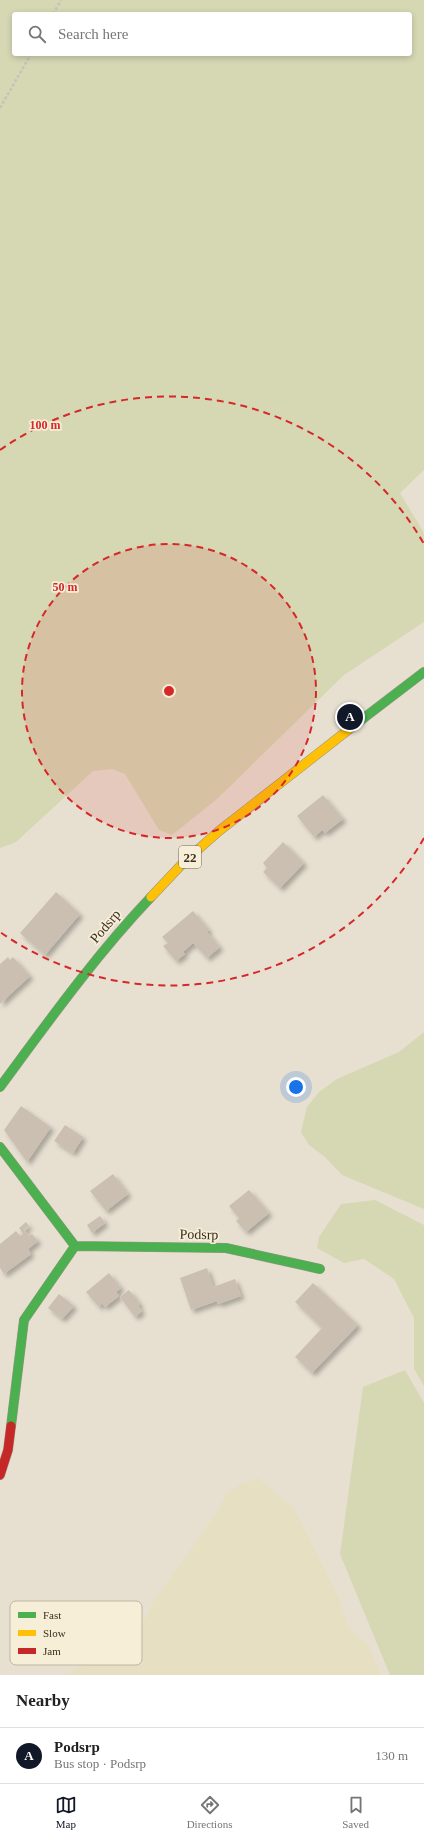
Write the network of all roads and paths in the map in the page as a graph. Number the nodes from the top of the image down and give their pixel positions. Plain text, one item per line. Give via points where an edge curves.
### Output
1 (61, 0) edge
2 (54, 12) edge
3 (30, 56) edge
4 (0, 108) edge
5 (424, 672) edge
6 (0, 1087) edge
7 (0, 1147) edge
8 (75, 1246) junction
9 (320, 1268) dead end
10 (0, 1475) edge

1 - 2 path
3 - 4 path
5 - 6 street, Podsrp / 22 via 305,762 185,861 93,962
7 - 8 street
8 - 9 street, Podsrp via 226,1248
8 - 10 street via 24,1320 8,1450

